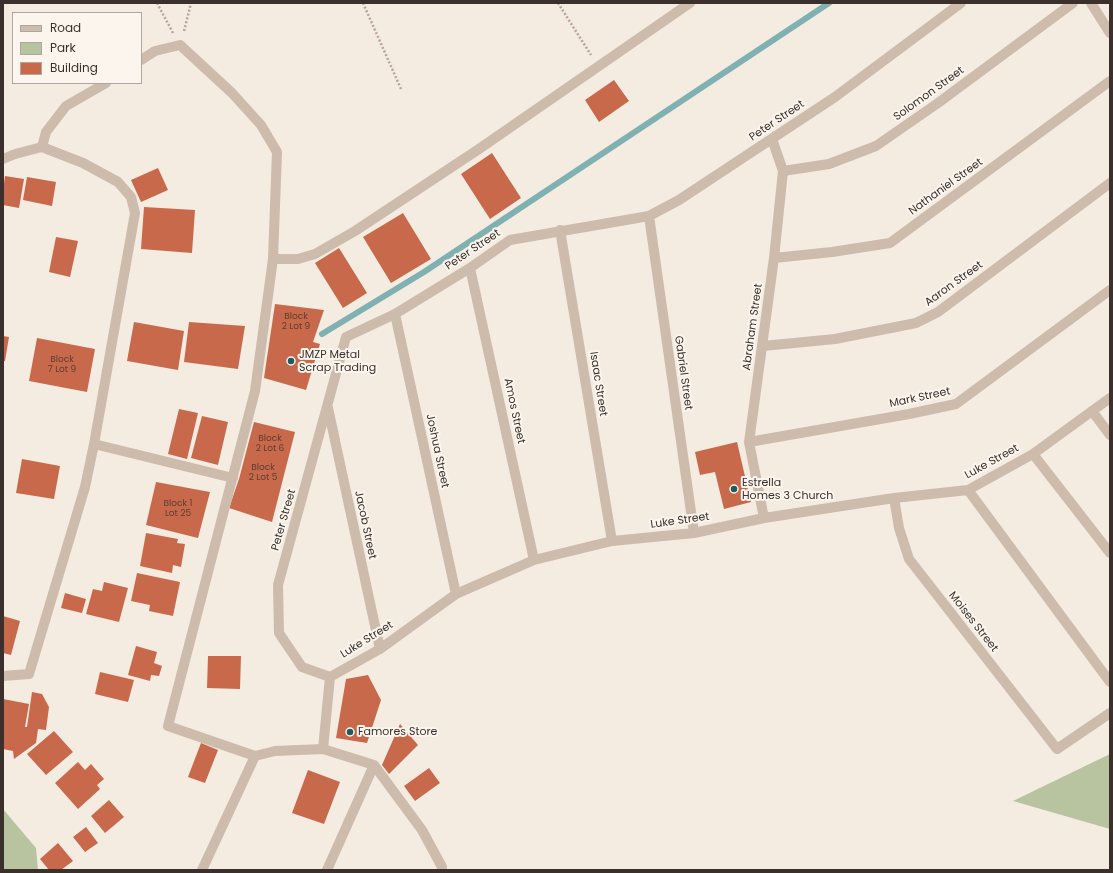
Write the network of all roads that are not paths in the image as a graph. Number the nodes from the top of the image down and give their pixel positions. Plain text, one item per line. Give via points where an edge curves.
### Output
1 (690, 3) edge
2 (961, 3) edge
3 (1073, 3) edge
4 (1091, 3) edge
5 (1110, 33) edge
6 (142, 59) edge
7 (1110, 81) edge
8 (104, 84) edge
9 (772, 139) junction
10 (42, 147) junction
11 (3, 159) edge
12 (783, 171) junction
13 (1110, 183) edge
14 (649, 216) junction
15 (560, 230) junction
16 (774, 258) junction
17 (273, 259) junction
18 (470, 268) junction
19 (1110, 290) edge
20 (395, 314) junction
21 (763, 346) junction
22 (1110, 398) edge
23 (328, 407) junction
24 (1092, 411) junction
25 (1110, 435) edge
26 (749, 442) junction
27 (94, 444) junction
28 (1033, 454) junction
29 (233, 478) junction
30 (968, 490) junction
31 (894, 498) junction
32 (764, 518) junction
33 (694, 533) junction
34 (612, 541) junction
35 (1110, 553) edge
36 (534, 560) junction
37 (456, 594) junction
38 (380, 649) junction
39 (3, 676) edge
40 (330, 677) junction
41 (1110, 682) edge
42 (1110, 713) edge
43 (323, 749) junction
44 (255, 756) junction
45 (374, 765) junction
46 (202, 870) edge
47 (327, 870) edge
48 (442, 870) edge

1 - 17 street via 355,231 315,254 298,260
2 - 9 street, Peter Street via 835,97
3 - 12 street, Solomon Street via 876,146 829,164
4 - 5 street
6 - 17 street via 155,51 180,45 232,93 261,126 277,152
7 - 16 street, Nathaniel Street via 890,243
8 - 10 street via 66,106 46,132
9 - 12 street, Abraham Street
9 - 14 street, Peter Street via 679,200
10 - 11 street
10 - 27 street via 83,163 118,182 131,197 135,213
12 - 16 street, Abraham Street
13 - 21 street, Aaron Street via 938,312 916,323 835,339
14 - 15 street, Peter Street
14 - 33 street, Gabriel Street
15 - 18 street, Peter Street via 510,240
15 - 34 street, Isaac Street
16 - 21 street, Abraham Street
17 - 29 street via 255,391
18 - 20 street, Peter Street
18 - 36 street, Amos Street
19 - 26 street, Mark Street via 956,404
20 - 23 street, Peter Street via 346,337
20 - 37 street, Joshua Street
21 - 26 street, Abraham Street
22 - 24 street, Luke Street
23 - 38 street, Jacob Street
23 - 40 street, Peter Street via 278,585 279,633 302,667
24 - 25 street
24 - 28 street, Luke Street
26 - 32 street, Abraham Street
27 - 29 street
27 - 39 street via 84,487 29,674
28 - 30 street, Luke Street
28 - 35 street
29 - 44 street via 168,726
30 - 31 street, Luke Street
30 - 41 street
31 - 32 street, Luke Street
31 - 42 street, Moises Street via 908,559 1057,748
32 - 33 street, Luke Street
33 - 34 street, Luke Street
34 - 36 street, Luke Street
36 - 37 street, Luke Street
37 - 38 street, Luke Street
38 - 40 street, Luke Street
40 - 43 street
43 - 44 street via 275,751
43 - 45 street
44 - 46 street
45 - 47 street
45 - 48 street via 422,830

